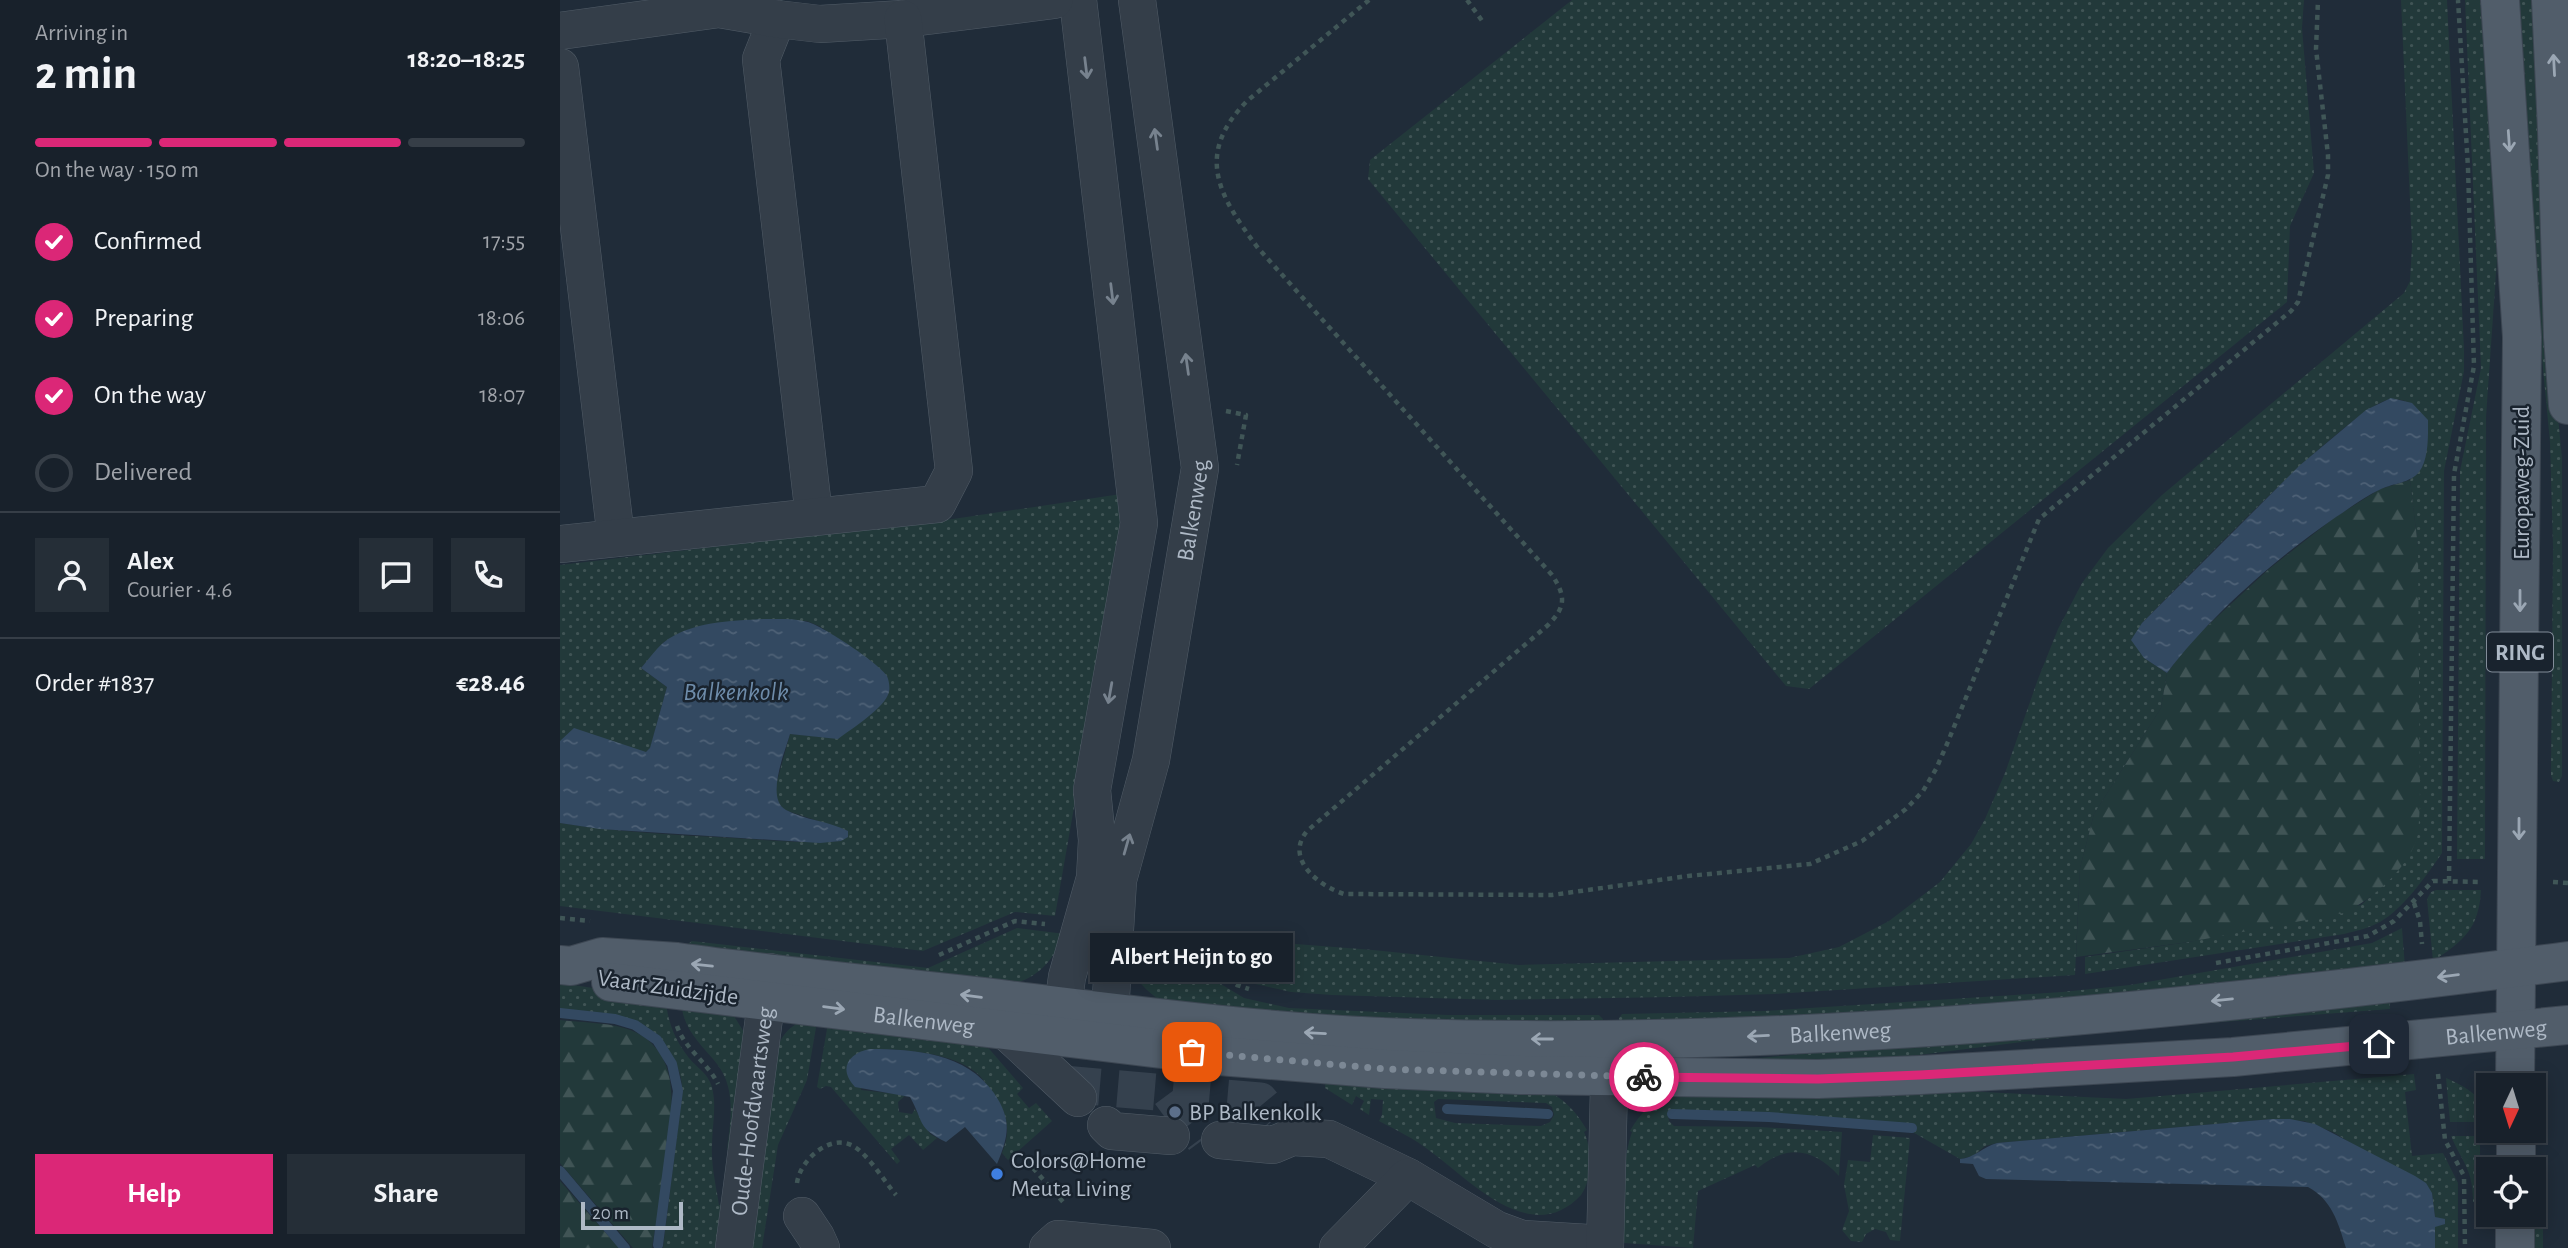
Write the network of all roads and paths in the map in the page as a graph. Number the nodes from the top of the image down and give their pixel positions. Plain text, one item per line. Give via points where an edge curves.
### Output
1 (1054, 0) edge
2 (1078, 0) edge
3 (1137, 0) edge
4 (1369, 0) edge
5 (1467, 0) edge
6 (2318, 0) edge
7 (2458, 0) edge
8 (2500, 0) edge
9 (2551, 0) edge
10 (777, 19) junction
11 (903, 19) junction
12 (1483, 22) dead end
13 (560, 31) edge
14 (560, 67) edge
15 (2568, 405) edge
16 (814, 516) junction
17 (616, 538) junction
18 (560, 544) edge
19 (1122, 625) junction
20 (1172, 632) junction
21 (2449, 881) junction
22 (2484, 882) dead end
23 (2561, 882) dead end
24 (2568, 883) edge
25 (1098, 933) junction
26 (931, 958) dead end
27 (2568, 961) edge
28 (2212, 964) dead end
29 (566, 965) edge
30 (2516, 968) junction
31 (768, 986) junction
32 (674, 990) junction
33 (1260, 993) dead end
34 (1063, 1007) junction
35 (1110, 1013) junction
36 (1007, 1015) junction
37 (2568, 1025) edge
38 (2515, 1031) junction
39 (1611, 1038) junction
40 (1082, 1039) junction
41 (2515, 1073) edge
42 (2438, 1075) dead end
43 (1609, 1077) junction
44 (1071, 1091) tunnel mouth
45 (721, 1095) dead end
46 (1106, 1125) dead end
47 (1165, 1134) tunnel mouth
48 (1236, 1140) dead end
49 (1408, 1177) junction
50 (896, 1195) dead end
51 (802, 1216) joint
52 (2515, 1227) edge
53 (1605, 1246) edge
54 (734, 1248) edge
55 (821, 1248) edge
56 (1048, 1248) edge
57 (1152, 1248) edge
58 (1338, 1248) edge
59 (2465, 1248) edge
60 (2515, 1248) edge

1 - 11 street
2 -> 19 street, Balkenweg via 1139,523
20 -> 3 street, Balkenweg via 1200,468
4 - 6 path via 1230,118 1217,159 1218,183 1235,218 1258,248 1552,575 1561,588 1563,604 1548,625 1307,831 1300,854 1314,878 1344,894 1552,895 1810,863 1862,841 1923,791 1947,744 2039,519 2298,302 2328,175 2316,49
5 - 12 path
7 - 21 path via 2474,366 2454,474
8 -> 30 main road, Europaweg-Zuid / RING via 2522,337
15 -> 9 main road, Europaweg-Zuid
10 - 11 street via 820,24
10 - 13 street via 719,9
10 - 16 street via 761,60
11 - 16 street via 954,471 937,504
14 - 17 street
16 - 17 street
17 - 18 street
19 - 20 street
19 -> 25 street, Balkenweg via 1092,790
25 -> 20 street, Balkenweg via 1152,761
21 - 22 path
21 - 28 path via 2433,881 2395,921 2368,936
23 - 24 path
25 - 26 path via 1015,921
25 - 33 path via 1174,946 1237,985
25 - 34 street, Balkenweg via 1067,977
25 - 35 street, Balkenweg
27 - 30 main road, Balkenweg
31 -> 29 main road, Vaart Zuidzijde via 602,957
29 - 32 main road, Vaart Zuidzijde via 594,980
30 - 38 main road, RING
30 -> 39 main road, Balkenweg via 1973,1024 1729,1037
31 - 32 main road, Vaart Zuidzijde
31 - 36 main road, Balkenweg
31 - 54 street, Oude-Hoofdvaartsweg
32 - 45 path via 679,1034 715,1077
34 - 35 main road, Balkenweg
34 - 36 main road, Balkenweg
34 - 40 street
39 -> 35 main road, Balkenweg via 1407,1038
35 - 40 street
36 - 40 main road, Balkenweg
36 - 44 street
37 - 38 main road, Balkenweg
38 - 41 main road, RING
38 - 43 main road, Balkenweg via 2233,1057 1920,1075
39 - 43 street
40 - 43 main road, Balkenweg via 1385,1069
42 - 59 path via 2445,1140 2465,1176
43 - 53 street
46 - 47 street via 1112,1131
48 - 49 street via 1273,1145 1284,1128 1329,1139
49 - 53 street via 1497,1230 1522,1239
49 - 58 street
50 - 51 path via 855,1146 836,1144 814,1152 802,1166 797,1179
51 - 55 street
52 - 60 main road
56 - 57 street via 1058,1239

